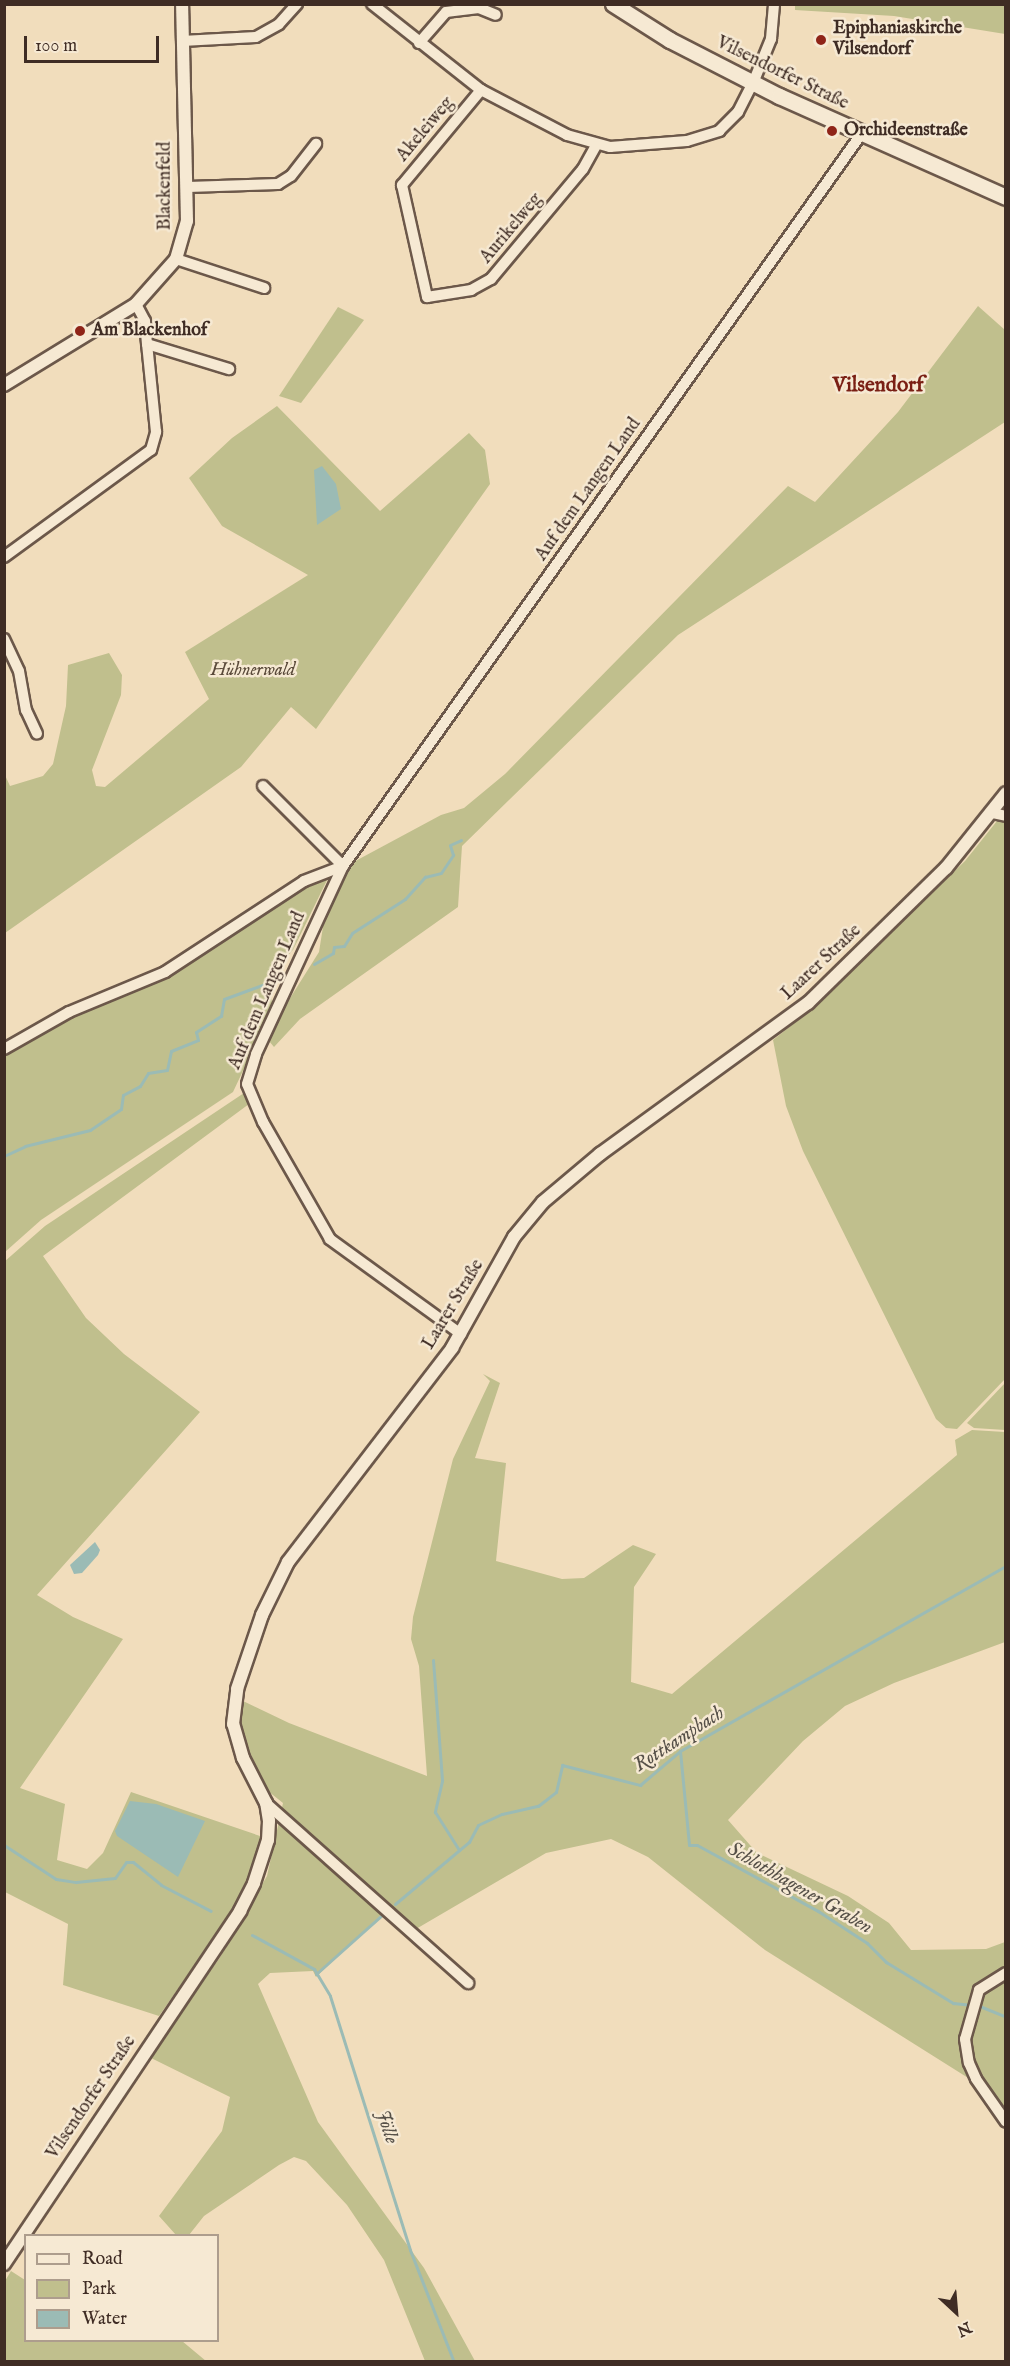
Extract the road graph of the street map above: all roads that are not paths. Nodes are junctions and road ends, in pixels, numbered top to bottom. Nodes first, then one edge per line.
1 (182, 4) edge
2 (297, 4) edge
3 (372, 4) edge
4 (614, 4) edge
5 (774, 4) edge
6 (496, 15) dead end
7 (182, 41) junction
8 (419, 43) junction
9 (753, 83) junction
10 (481, 90) junction
11 (862, 133) junction
12 (316, 144) dead end
13 (596, 146) junction
14 (188, 187) junction
15 (1005, 197) edge
16 (176, 259) junction
17 (264, 288) dead end
18 (427, 297) joint
19 (136, 304) junction
20 (147, 344) junction
21 (229, 369) dead end
22 (4, 385) edge
23 (4, 557) edge
24 (4, 639) edge
25 (37, 734) dead end
26 (262, 786) dead end
27 (1005, 794) edge
28 (992, 813) junction
29 (1005, 816) edge
30 (343, 866) junction
31 (4, 1049) edge
32 (461, 1334) junction
33 (266, 1803) junction
34 (212, 1953) joint
35 (1005, 1973) edge
36 (468, 1983) dead end
37 (1005, 2122) edge
38 (24, 2234) edge
39 (24, 2234) edge
40 (4, 2264) edge

1 - 7 street, Blackenfeld
2 - 7 street
3 - 8 street
4 - 9 main road, Vilsendorfer Straße
5 - 9 street
6 - 8 street
7 - 14 street, Blackenfeld
8 - 10 street
9 - 11 main road, Vilsendorfer Straße
9 - 13 street
10 - 13 street
10 - 18 street, Akeleiweg
11 - 15 main road, Vilsendorfer Straße
11 - 30 street, Auf dem Langen Land
12 - 14 street
13 - 18 street, Aurikelweg
14 - 16 street, Blackenfeld
16 - 17 street
16 - 19 street, Blackenfeld
19 - 20 street
19 - 22 street, Blackenfeld
20 - 21 street
20 - 23 street
24 - 25 street
26 - 30 street
27 - 28 street, Laarer Straße
28 - 29 street
28 - 32 street, Laarer Straße
30 - 31 street, Auf dem Langen Land
30 - 32 street, Auf dem Langen Land
32 - 33 street, Laarer Straße
33 - 34 street, Laarer Straße
33 - 36 street
34 - 38 street, Vilsendorfer Straße
35 - 37 street
39 - 40 street, Vilsendorfer Straße

